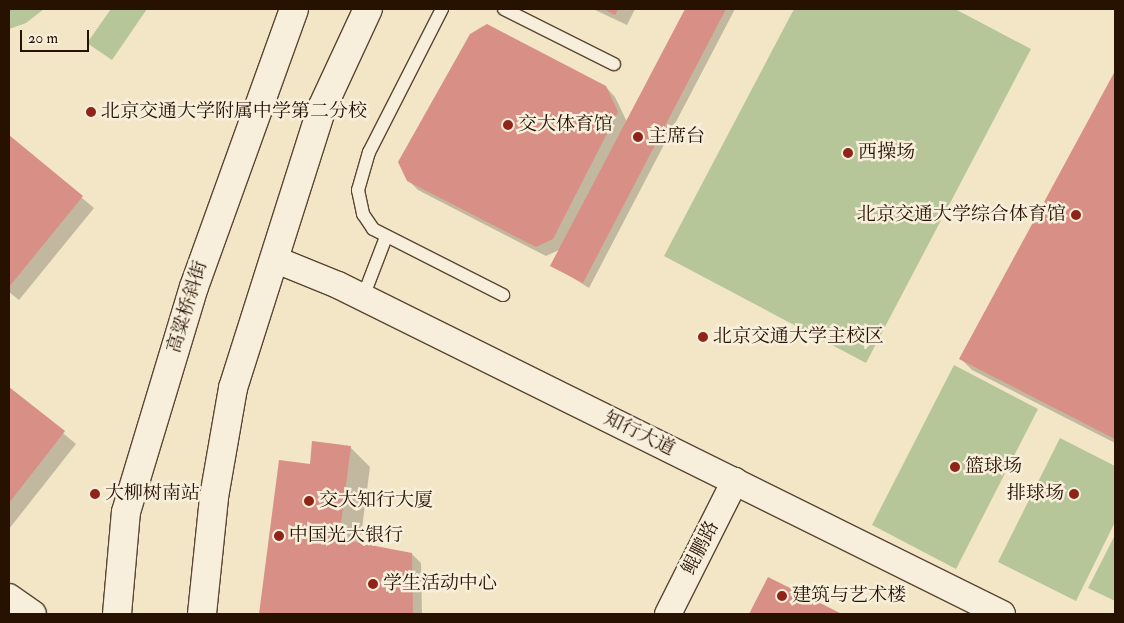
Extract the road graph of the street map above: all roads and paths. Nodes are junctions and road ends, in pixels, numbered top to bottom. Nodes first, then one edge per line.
1 (294, 9) edge
2 (368, 9) edge
3 (442, 9) edge
4 (504, 9) edge
5 (614, 64) dead end
6 (386, 236) junction
7 (274, 259) junction
8 (502, 295) dead end
9 (363, 297) junction
10 (735, 481) junction
11 (9, 597) edge
12 (33, 614) edge
13 (117, 614) edge
14 (202, 614) edge
15 (668, 614) edge
16 (1000, 614) edge

1 - 13 main road, 高粱桥斜街
2 - 7 main road
3 - 6 lane
4 - 5 lane
6 - 8 lane
6 - 9 lane
7 - 9 street, 知行大道
7 - 14 main road
9 - 10 street, 知行大道
10 - 15 street, 鲲鹏路
10 - 16 street, 知行大道
11 - 12 street

